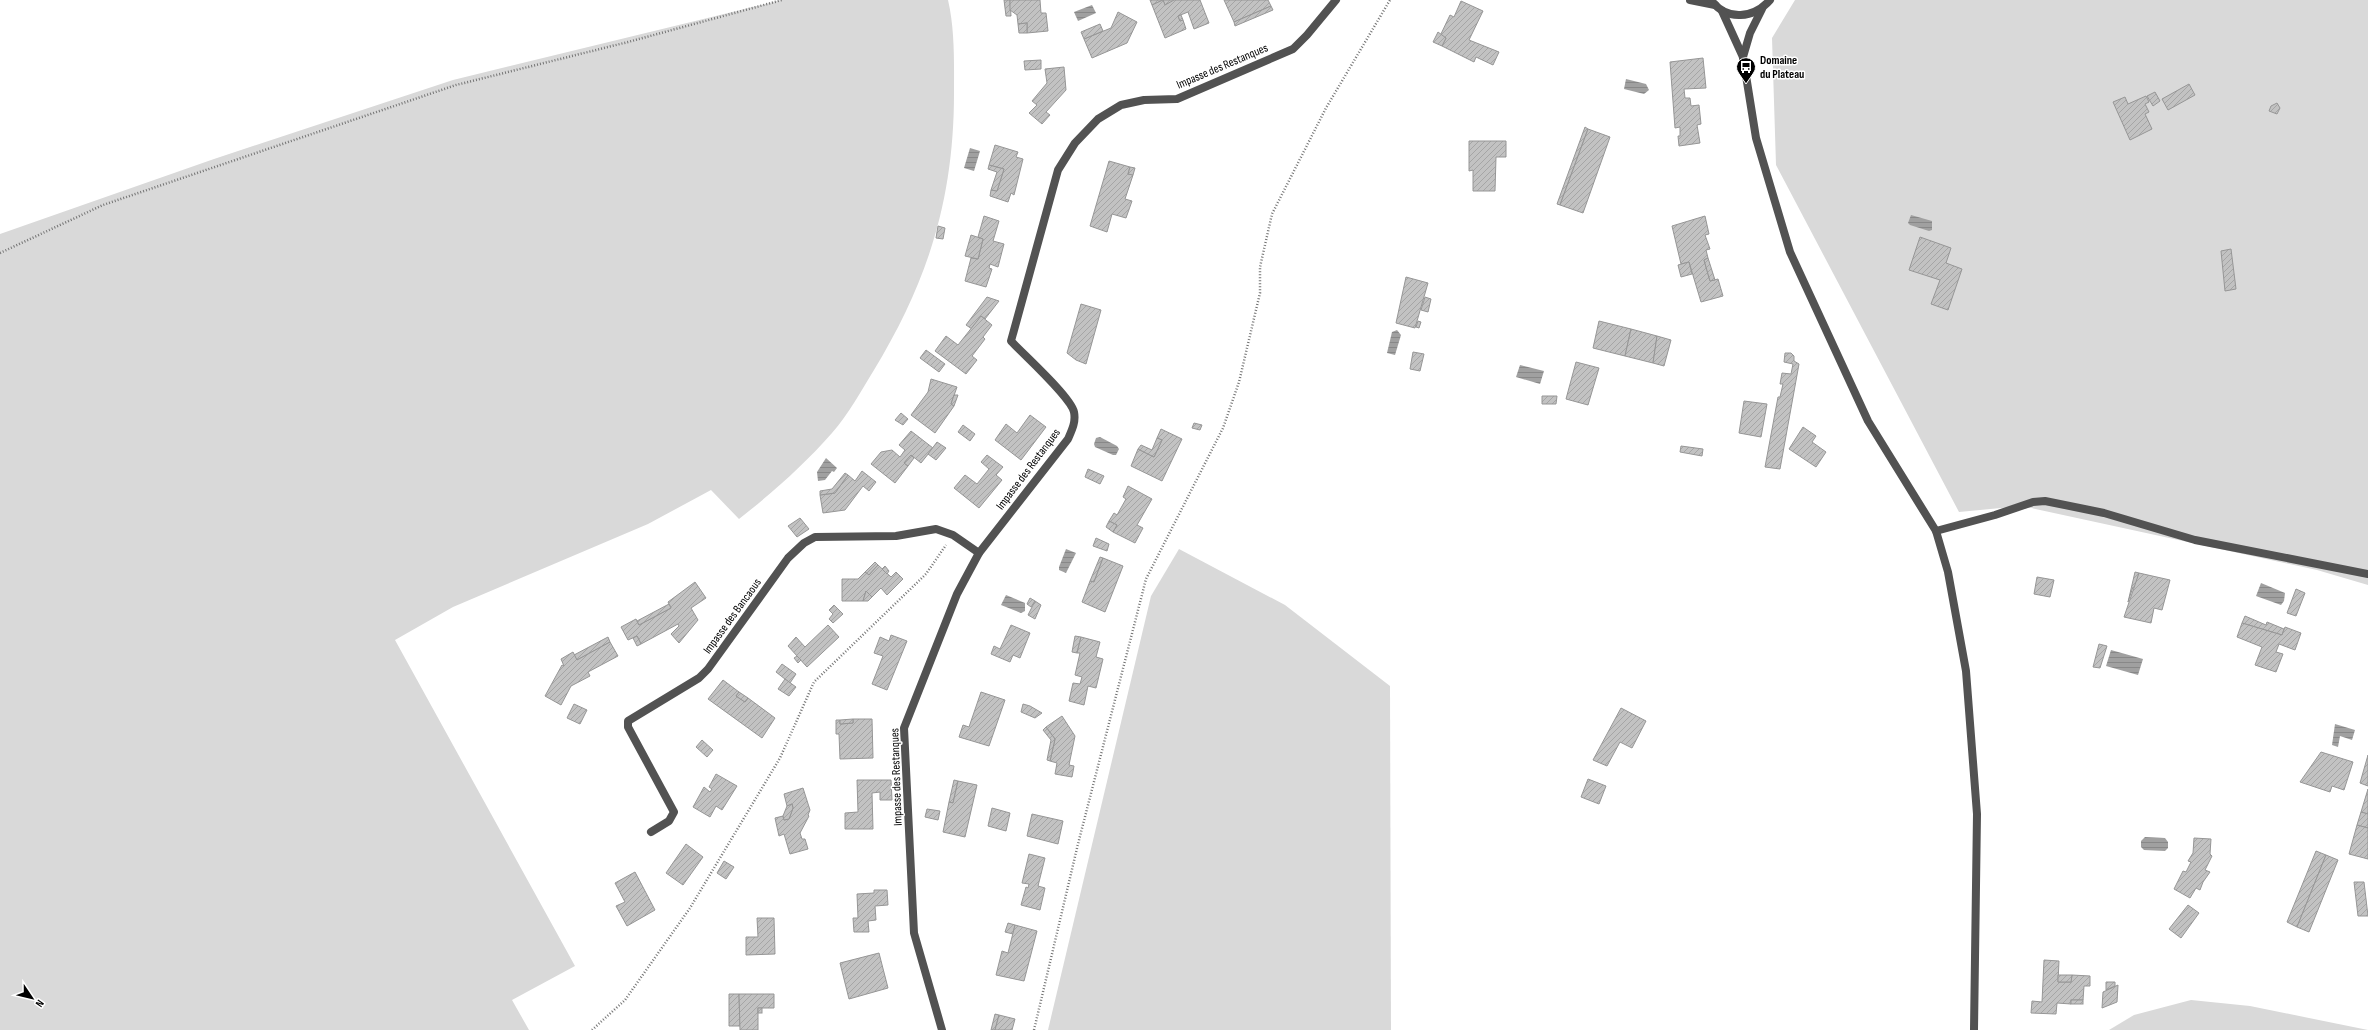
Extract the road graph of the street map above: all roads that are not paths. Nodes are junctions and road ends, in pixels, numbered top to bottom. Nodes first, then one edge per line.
1 (1336, 0) edge
2 (1690, 0) edge
3 (1770, 0) edge
4 (1713, 2) edge
5 (1762, 9) junction
6 (1722, 10) junction
7 (1743, 57) junction
8 (1936, 531) junction
9 (980, 553) junction
10 (2368, 574) edge
11 (651, 832) dead end
12 (942, 1030) edge
13 (1974, 1030) edge

1 - 9 street, Impasse des Restanques
2 - 4 street
3 - 5 street
4 - 6 street
5 - 6 street
5 - 7 street
6 - 7 street
7 - 8 street
8 - 10 street
8 - 13 street
9 - 11 street, Impasse des Bancaous
9 - 12 street, Impasse des Restanques

